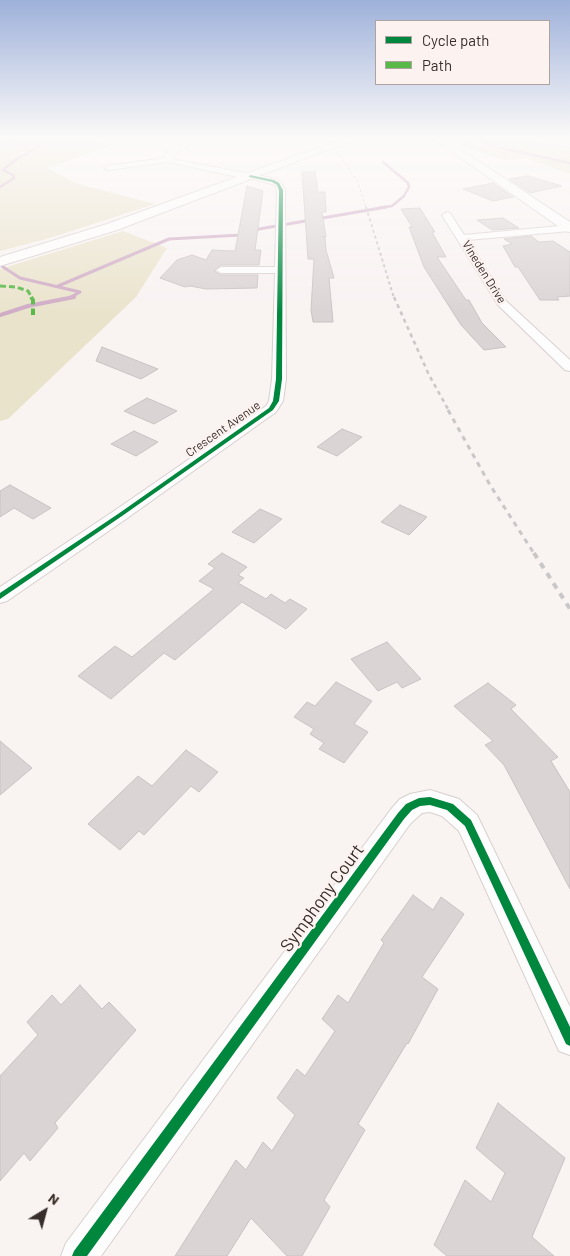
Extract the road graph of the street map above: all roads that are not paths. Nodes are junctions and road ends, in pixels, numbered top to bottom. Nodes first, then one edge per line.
1 (196, 196) edge
2 (280, 196) edge
3 (523, 196) edge
4 (448, 215) dead end
5 (570, 228) edge
6 (463, 238) junction
7 (0, 262) edge
8 (220, 270) dead end
9 (280, 270) junction
10 (570, 367) edge
11 (0, 596) edge
12 (570, 1040) edge
13 (79, 1256) edge

1 - 7 main road
2 - 9 street, Crescent Avenue
3 - 5 main road
4 - 6 street, Vineden Drive
5 - 6 street
6 - 10 street, Vineden Drive
8 - 9 street
9 - 11 street, Crescent Avenue
12 - 13 street, Symphony Court

